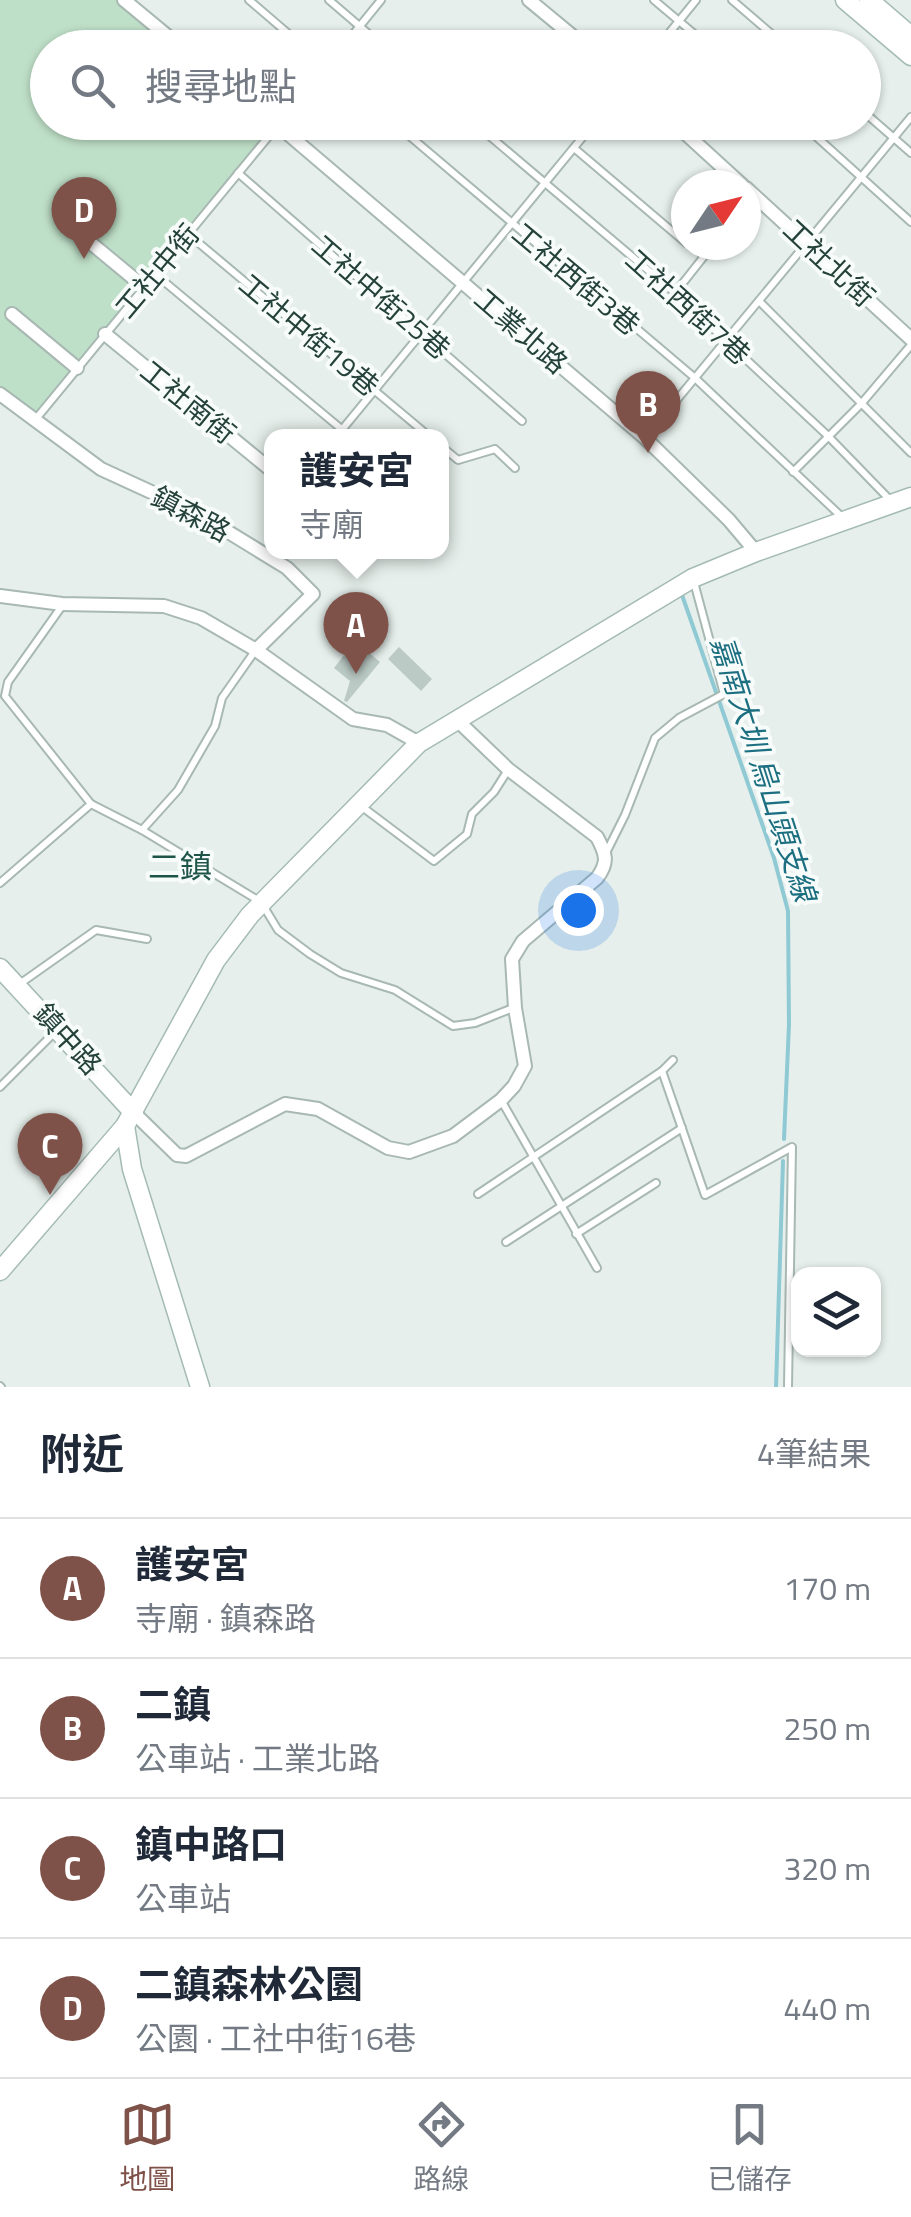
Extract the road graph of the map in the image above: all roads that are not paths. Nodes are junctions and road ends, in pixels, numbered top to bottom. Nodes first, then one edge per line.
1 (124, 0) edge
2 (248, 0) edge
3 (329, 0) edge
4 (381, 0) edge
5 (529, 0) edge
6 (654, 0) edge
7 (696, 0) edge
8 (732, 0) edge
9 (845, 0) edge
10 (869, 0) edge
11 (679, 20) junction
12 (360, 26) junction
13 (160, 30) edge
14 (284, 30) edge
15 (357, 30) edge
16 (365, 30) edge
17 (565, 30) edge
18 (671, 30) edge
19 (690, 30) edge
20 (767, 30) edge
21 (880, 30) edge
22 (881, 31) edge
23 (911, 36) edge
24 (911, 56) edge
25 (911, 117) edge
26 (881, 127) edge
27 (894, 138) junction
28 (264, 140) edge
29 (296, 140) edge
30 (413, 140) edge
31 (493, 140) edge
32 (580, 140) edge
33 (691, 140) edge
34 (821, 140) edge
35 (574, 148) junction
36 (911, 154) edge
37 (722, 170) edge
38 (238, 173) junction
39 (862, 176) junction
40 (544, 184) junction
41 (761, 205) edge
42 (911, 222) edge
43 (510, 225) junction
44 (671, 230) edge
45 (80, 234) dead end
46 (188, 234) junction
47 (807, 242) junction
48 (701, 260) edge
49 (155, 274) junction
50 (464, 282) junction
51 (144, 287) junction
52 (676, 293) junction
53 (758, 301) junction
54 (12, 314) dead end
55 (422, 332) junction
56 (105, 334) junction
57 (726, 340) junction
58 (911, 342) edge
59 (77, 368) junction
60 (695, 378) junction
61 (375, 389) junction
62 (0, 394) edge
63 (860, 404) junction
64 (34, 420) junction
65 (522, 421) dead end
66 (342, 429) joint
67 (422, 429) edge
68 (827, 436) junction
69 (645, 438) junction
70 (449, 453) edge
71 (911, 453) edge
72 (264, 464) edge
73 (514, 468) dead end
74 (793, 472) junction
75 (902, 500) edge
76 (845, 520) junction
77 (756, 552) junction
78 (264, 554) edge
79 (272, 559) edge
80 (692, 578) junction
81 (0, 596) edge
82 (62, 604) junction
83 (256, 650) junction
84 (458, 720) junction
85 (419, 743) junction
86 (508, 768) junction
87 (91, 804) junction
88 (360, 805) junction
89 (142, 830) junction
90 (606, 854) junction
91 (0, 883) edge
92 (260, 902) junction
93 (146, 939) dead end
94 (0, 968) edge
95 (18, 985) junction
96 (514, 1008) junction
97 (58, 1028) junction
98 (672, 1060) dead end
99 (662, 1071) junction
100 (0, 1087) edge
101 (500, 1100) junction
102 (130, 1119) junction
103 (682, 1128) junction
104 (532, 1157) junction
105 (656, 1183) dead end
106 (478, 1194) dead end
107 (560, 1204) junction
108 (576, 1234) junction
109 (506, 1242) dead end
110 (597, 1268) dead end
111 (0, 1271) edge
112 (200, 1387) edge
113 (788, 1387) edge

1 - 13 street
2 - 14 lane
3 - 12 lane
4 - 12 lane
5 - 17 street
6 - 11 lane
7 - 11 lane
8 - 20 lane
9 - 21 street
10 - 23 street
11 - 18 lane
11 - 19 lane
12 - 15 lane
12 - 16 lane
22 - 24 street
25 - 27 lane
26 - 27 lane
27 - 36 lane
27 - 39 lane
28 - 38 lane, 工社中街
29 - 50 street, 工業北路
30 - 43 lane, 工社西街3巷
31 - 40 lane, 工社西街7巷
32 - 35 lane
33 - 37 street, 工社北街
34 - 39 lane
35 - 40 lane
35 - 44 lane
38 - 46 lane, 工社中街
38 - 55 lane, 工社中街25巷
39 - 42 lane
39 - 47 lane
40 - 43 lane
40 - 52 lane, 工社西街7巷
41 - 47 street, 工社北街
43 - 50 lane
43 - 60 lane, 工社西街3巷
45 - 51 street
46 - 49 lane, 工社中街
46 - 61 lane, 工社中街19巷
47 - 53 lane
47 - 58 street, 工社北街
48 - 52 lane
49 - 51 lane, 工社中街
49 - 66 lane
50 - 55 lane
50 - 69 street, 工業北路
51 - 56 lane, 工社中街
52 - 57 lane, 工社西街7巷
53 - 57 lane
53 - 63 lane
54 - 59 street
55 - 61 lane
55 - 65 lane, 工社中街25巷
56 - 59 lane, 工社中街
56 - 72 street, 工社南街
57 - 60 lane
57 - 68 lane, 工社西街7巷
58 - 63 lane
59 - 64 lane, 工社中街
60 - 69 lane
60 - 74 lane, 工社西街3巷
61 - 66 lane
61 - 67 lane, 工社中街19巷
62 - 64 street, 鎮森路
63 - 68 lane
63 - 71 lane
64 - 78 street, 鎮森路
68 - 74 lane
68 - 75 lane, 工社西街7巷
69 - 77 street, 工業北路
70 - 73 lane
74 - 76 lane, 工社西街3巷
75 - 76 street
76 - 77 street
77 - 80 street
79 - 83 street, 鎮森路
80 - 84 street
80 - 90 lane
81 - 82 street
82 - 83 street
82 - 87 lane
83 - 85 street
83 - 89 lane
84 - 85 street
84 - 86 street
85 - 88 street
86 - 88 lane
86 - 90 street
87 - 89 lane
87 - 91 lane
88 - 92 street
89 - 92 lane
90 - 96 street
92 - 96 lane
92 - 102 street
93 - 95 lane
94 - 95 street, 鎮中路
95 - 97 street, 鎮中路
96 - 101 street
97 - 100 lane
97 - 102 street, 鎮中路
98 - 99 lane
99 - 103 lane
99 - 104 lane
101 - 102 street
101 - 104 lane
102 - 111 street
102 - 112 street
103 - 107 lane
103 - 113 lane
104 - 106 lane
104 - 107 lane
105 - 108 lane
107 - 108 lane
107 - 109 lane
108 - 110 lane

